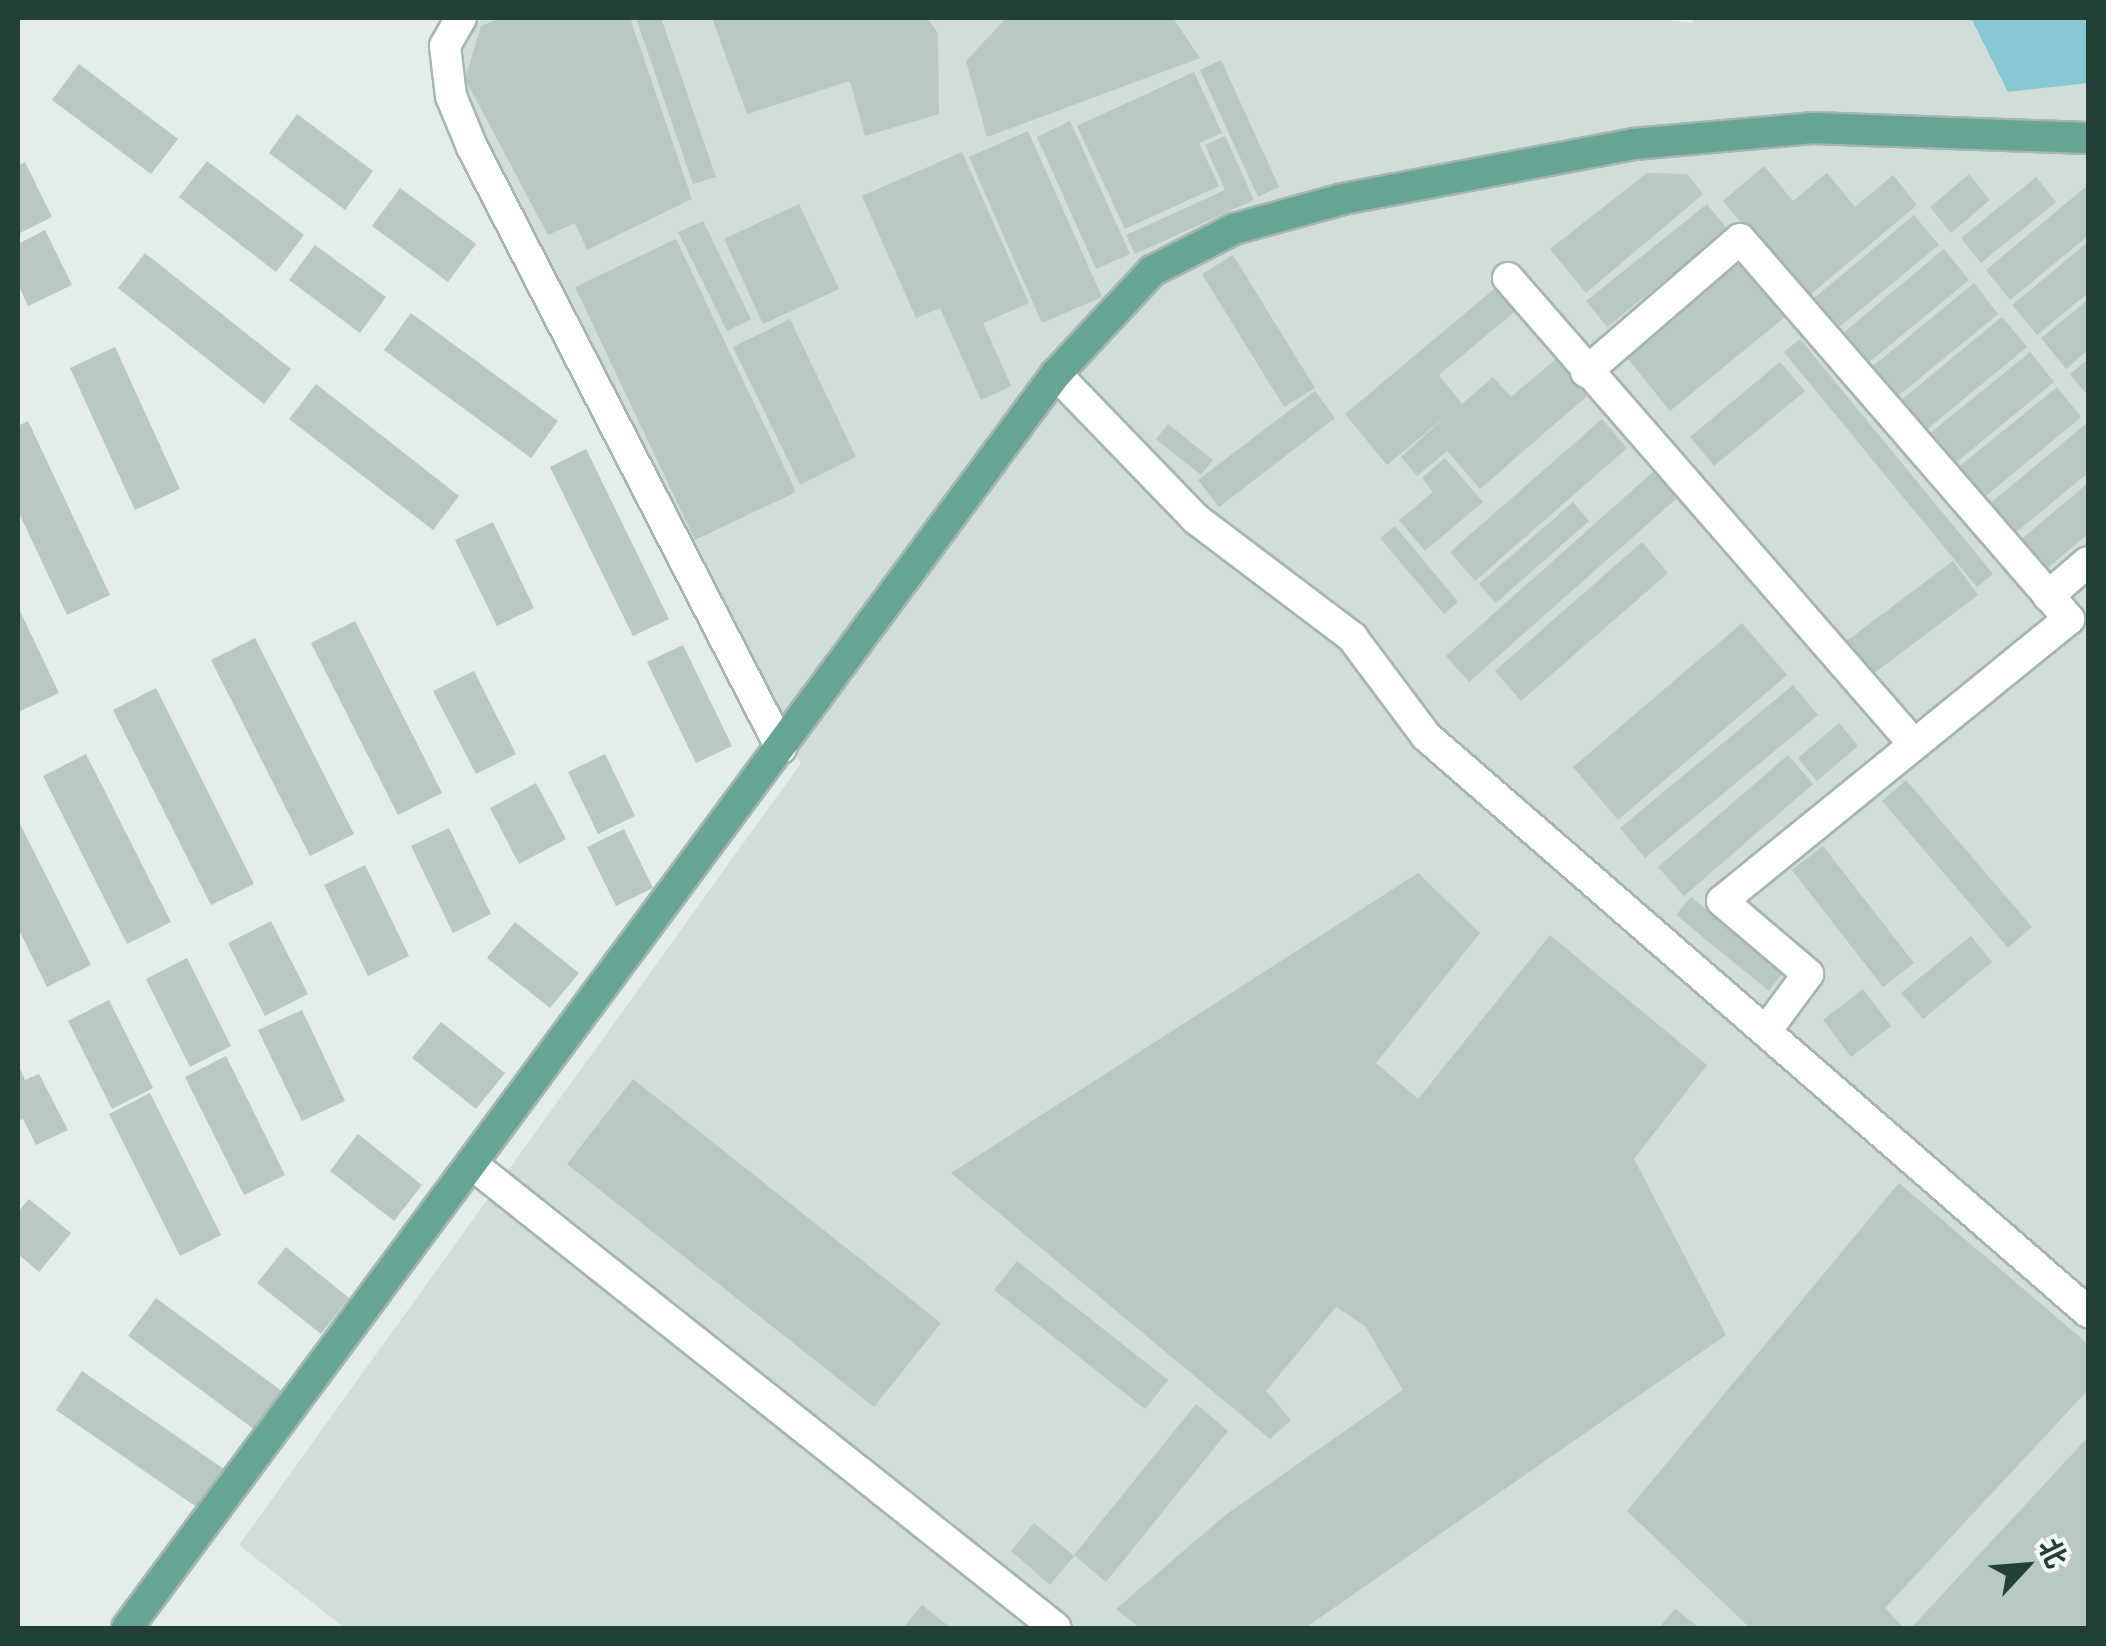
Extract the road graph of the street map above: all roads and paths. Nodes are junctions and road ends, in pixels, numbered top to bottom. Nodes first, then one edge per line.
1 (461, 18) edge
2 (2088, 138) edge
3 (1508, 278) dead end
4 (1586, 372) junction
5 (1056, 374) junction
6 (2088, 562) edge
7 (2048, 596) junction
8 (1913, 743) junction
9 (781, 748) junction
10 (1766, 1031) junction
11 (473, 1165) junction
12 (2088, 1312) edge
13 (127, 1628) edge
14 (1056, 1628) edge

1 - 9 street
2 - 5 main road
3 - 4 street
4 - 7 street
4 - 8 street
5 - 9 main road
5 - 10 street
6 - 7 street
7 - 8 street
8 - 10 street
9 - 11 main road
10 - 12 street
11 - 13 main road
11 - 14 street

